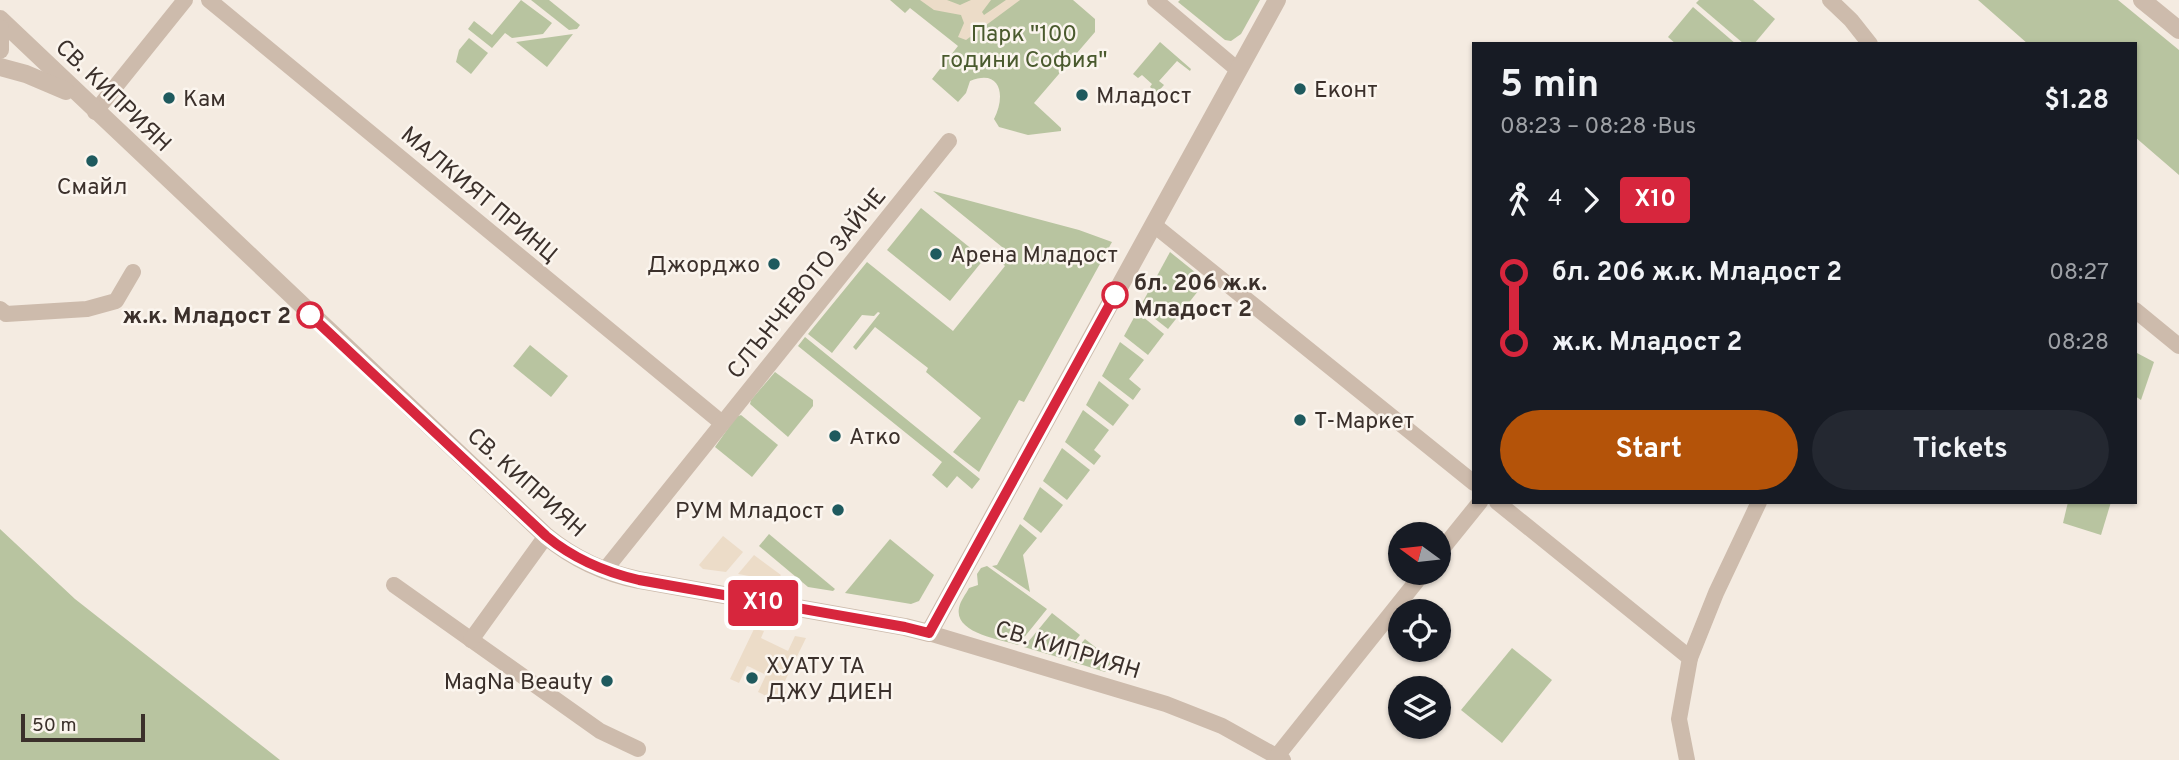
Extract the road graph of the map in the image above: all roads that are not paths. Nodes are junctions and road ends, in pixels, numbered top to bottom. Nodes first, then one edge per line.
1 (185, 0) edge
2 (209, 0) edge
3 (1155, 0) edge
4 (1277, 0) edge
5 (1830, 0) edge
6 (2142, 0) edge
7 (0, 19) edge
8 (0, 28) edge
9 (2179, 30) edge
10 (1868, 42) edge
11 (0, 50) edge
12 (0, 67) edge
13 (1238, 70) junction
14 (82, 99) junction
15 (95, 112) junction
16 (949, 141) dead end
17 (1154, 225) junction
18 (133, 272) dead end
19 (0, 309) edge
20 (2137, 312) edge
21 (2179, 346) edge
22 (722, 423) junction
23 (1472, 481) edge
24 (1478, 504) edge
25 (1499, 504) edge
26 (1758, 504) edge
27 (546, 536) junction
28 (1451, 538) edge
29 (604, 570) junction
30 (394, 584) dead end
31 (1414, 585) edge
32 (929, 633) junction
33 (471, 640) junction
34 (1690, 658) junction
35 (638, 749) dead end
36 (1280, 758) edge
37 (1688, 760) edge

1 - 15 street
2 - 22 street, МАЛКИЯТ ПРИНЦ
3 - 13 street
4 - 13 street
5 - 10 street
6 - 9 street
7 - 14 street, СВ. КИПРИЯН
8 - 11 street
12 - 14 street
13 - 17 street
14 - 15 street, СВ. КИПРИЯН
15 - 27 street, СВ. КИПРИЯН
16 - 22 street, СЛЪНЧЕВОТО ЗАЙЧЕ
17 - 23 street
17 - 32 street
18 - 19 street
20 - 21 street
22 - 29 street, СЛЪНЧЕВОТО ЗАЙЧЕ
24 - 28 street
25 - 34 street
26 - 34 street
27 - 29 street, СВ. КИПРИЯН
27 - 33 street
29 - 32 street, СВ. КИПРИЯН
30 - 33 street
31 - 36 street
32 - 36 street, СВ. КИПРИЯН
33 - 35 street
34 - 37 street

